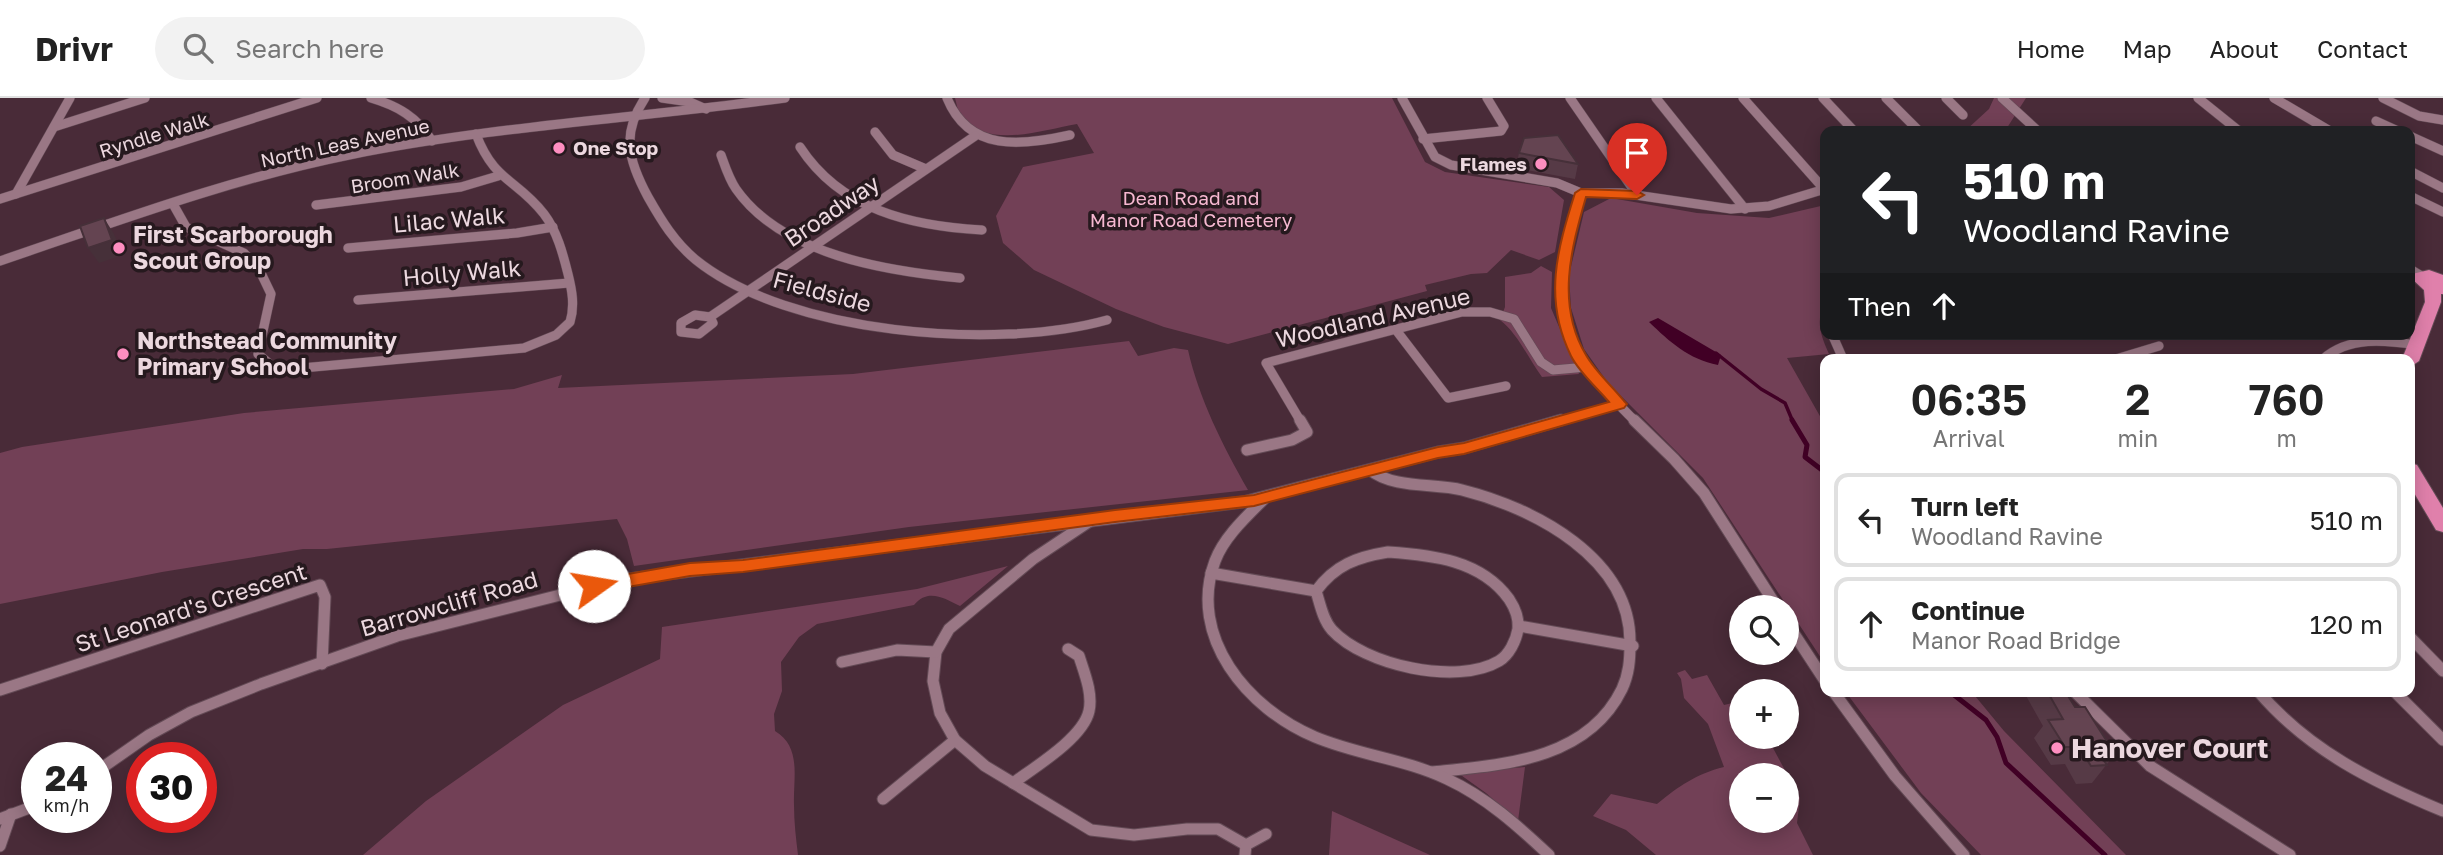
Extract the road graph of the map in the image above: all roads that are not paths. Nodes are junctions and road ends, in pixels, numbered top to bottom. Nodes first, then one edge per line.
1 (70, 98) edge
2 (145, 98) edge
3 (317, 98) edge
4 (371, 98) edge
5 (645, 98) edge
6 (662, 98) edge
7 (785, 98) edge
8 (947, 98) edge
9 (1402, 98) edge
10 (1487, 98) edge
11 (1570, 98) edge
12 (1656, 98) edge
13 (1743, 98) edge
14 (1823, 98) edge
15 (1886, 98) edge
16 (1946, 98) edge
17 (2002, 98) edge
18 (2198, 98) edge
19 (2274, 98) edge
20 (2383, 98) edge
21 (707, 109) junction
22 (1963, 115) dead end
23 (630, 118) junction
24 (2439, 120) edge
25 (2376, 121) dead end
26 (1849, 126) edge
27 (1914, 126) edge
28 (2032, 126) edge
29 (2233, 126) edge
30 (2322, 126) edge
31 (2387, 126) edge
32 (54, 127) junction
33 (875, 132) dead end
34 (476, 134) junction
35 (1070, 135) dead end
36 (975, 136) junction
37 (2415, 138) edge
38 (1423, 139) junction
39 (432, 141) junction
40 (800, 147) dead end
41 (2443, 152) edge
42 (721, 155) dead end
43 (926, 170) junction
44 (2415, 174) edge
45 (498, 176) junction
46 (1820, 183) edge
47 (2443, 188) edge
48 (1820, 191) edge
49 (1581, 193) junction
50 (16, 194) junction
51 (1637, 195) junction
52 (2415, 198) edge
53 (0, 199) edge
54 (173, 204) junction
55 (316, 205) dead end
56 (873, 206) junction
57 (1745, 209) junction
58 (2443, 212) edge
59 (552, 227) junction
60 (982, 230) dead end
61 (816, 245) junction
62 (348, 248) dead end
63 (0, 261) edge
64 (960, 278) dead end
65 (2433, 280) edge
66 (569, 284) junction
67 (748, 291) junction
68 (358, 300) dead end
69 (710, 317) dead end
70 (1107, 320) dead end
71 (1396, 331) junction
72 (2417, 345) junction
73 (2159, 346) dead end
74 (2133, 354) edge
75 (2330, 354) edge
76 (2413, 354) edge
77 (1587, 367) junction
78 (1506, 386) dead end
79 (1619, 404) junction
80 (1247, 450) dead end
81 (1370, 470) junction
82 (2415, 476) edge
83 (1265, 498) junction
84 (2433, 498) edge
85 (1094, 519) junction
86 (2443, 525) edge
87 (1211, 573) junction
88 (1316, 591) junction
89 (1769, 595) edge
90 (1519, 626) junction
91 (1799, 641) edge
92 (2415, 643) edge
93 (1633, 646) junction
94 (1068, 649) dead end
95 (936, 652) junction
96 (842, 662) dead end
97 (322, 664) junction
98 (2443, 671) edge
99 (1820, 673) edge
100 (0, 690) edge
101 (1837, 697) edge
102 (2080, 697) edge
103 (2262, 697) edge
104 (2400, 697) edge
105 (955, 740) junction
106 (2443, 740) edge
107 (112, 761) edge
108 (1432, 772) junction
109 (1013, 783) junction
110 (883, 799) dead end
111 (2443, 811) edge
112 (5, 816) edge
113 (1266, 834) dead end
114 (0, 846) edge
115 (1246, 850) edge
116 (1549, 855) edge
117 (1964, 855) edge
118 (2290, 855) edge

1 - 32 street
2 - 32 street
3 - 50 street, Ryndle Walk
4 - 39 street
5 - 23 street
6 - 21 street
7 - 21 street, North Leas Avenue
8 - 36 street
9 - 38 street
10 - 38 street
11 - 51 street
12 - 57 street
13 - 46 street
14 - 26 street
15 - 27 street
16 - 22 street
17 - 28 street
18 - 29 street
19 - 30 street
20 - 24 street
21 - 23 street, North Leas Avenue
23 - 34 street, North Leas Avenue
23 - 67 street, Fieldside
25 - 31 street
32 - 50 street
33 - 43 street
34 - 39 street, North Leas Avenue
34 - 45 street
35 - 36 street
36 - 43 street, Broadway
37 - 41 street
38 - 49 street
39 - 54 street, North Leas Avenue
40 - 56 street
42 - 61 street
43 - 56 street, Broadway
44 - 47 street
45 - 55 street, Broom Walk
45 - 59 street
48 - 57 street
49 - 51 street
49 - 77 street
50 - 53 street, Ryndle Walk
51 - 57 street
52 - 58 street
54 - 63 street, North Leas Avenue
54 - 66 street
56 - 60 street
56 - 61 street, Broadway
59 - 62 street, Lilac Walk
59 - 66 street
61 - 64 street
61 - 67 street, Broadway
65 - 72 highway
66 - 68 street, Holly Walk
67 - 69 street, Broadway
67 - 70 street, Fieldside
71 - 77 street, Woodland Avenue
71 - 78 street
71 - 80 street, Woodland Avenue
72 - 75 street
72 - 76 highway
73 - 74 street
77 - 79 street
79 - 81 street, Barrowcliff Road
79 - 89 street
81 - 83 street, Barrowcliff Road
81 - 93 street
82 - 84 highway
83 - 85 street, Barrowcliff Road
83 - 87 street
84 - 86 highway
85 - 95 street
85 - 97 street, Barrowcliff Road
87 - 88 street
87 - 108 street
88 - 90 street
88 - 90 street
90 - 93 street
91 - 99 street
92 - 98 street
93 - 108 street
94 - 109 street
95 - 96 street
95 - 105 street
97 - 100 street, St Leonard's Crescent
97 - 107 street, Barrowcliff Road
101 - 117 street
102 - 118 street
103 - 111 street
104 - 106 street
105 - 109 street
105 - 110 street
108 - 116 street
109 - 115 street
112 - 114 street
113 - 115 street

